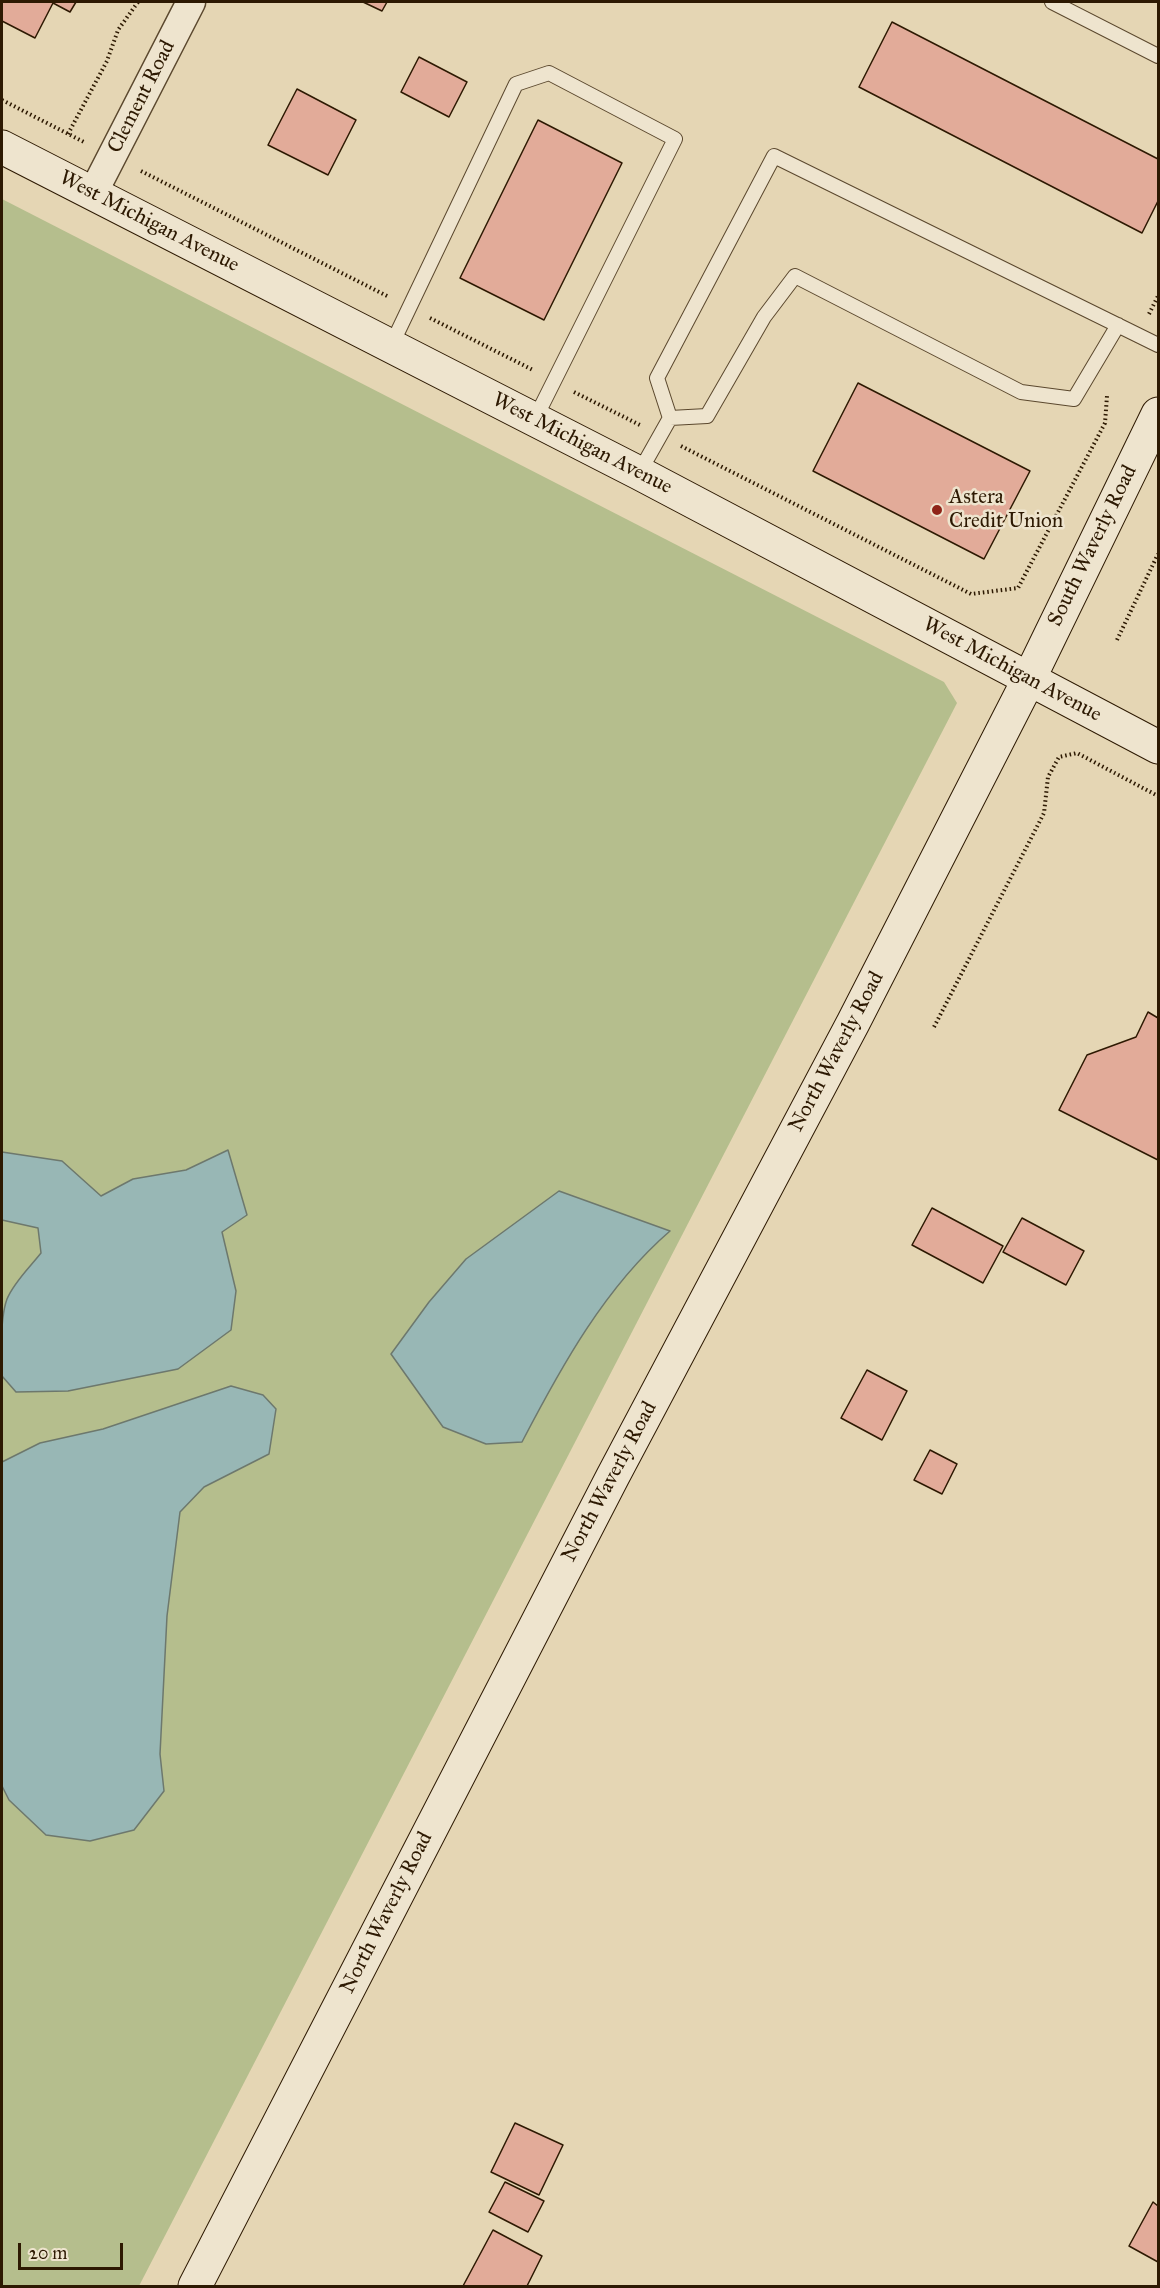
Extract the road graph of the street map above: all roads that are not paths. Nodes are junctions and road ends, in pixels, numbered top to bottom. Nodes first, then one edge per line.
1 (191, 2) edge
2 (1052, 2) edge
3 (1158, 56) edge
4 (2, 147) edge
5 (93, 193) junction
6 (1118, 325) junction
7 (1158, 345) edge
8 (392, 346) junction
9 (670, 418) junction
10 (535, 419) junction
11 (1156, 424) edge
12 (639, 473) junction
13 (1029, 679) junction
14 (1158, 747) edge
15 (195, 2286) edge

1 - 5 street, Clement Road
2 - 3 lane
4 - 5 main road, West Michigan Avenue
5 - 8 main road, West Michigan Avenue
6 - 7 lane
6 - 9 lane
6 - 9 lane
8 - 10 main road, West Michigan Avenue
8 - 10 lane
9 - 12 lane
10 - 12 main road, West Michigan Avenue
11 - 13 main road, South Waverly Road
12 - 13 main road, West Michigan Avenue
13 - 14 main road, West Michigan Avenue
13 - 15 main road, North Waverly Road

